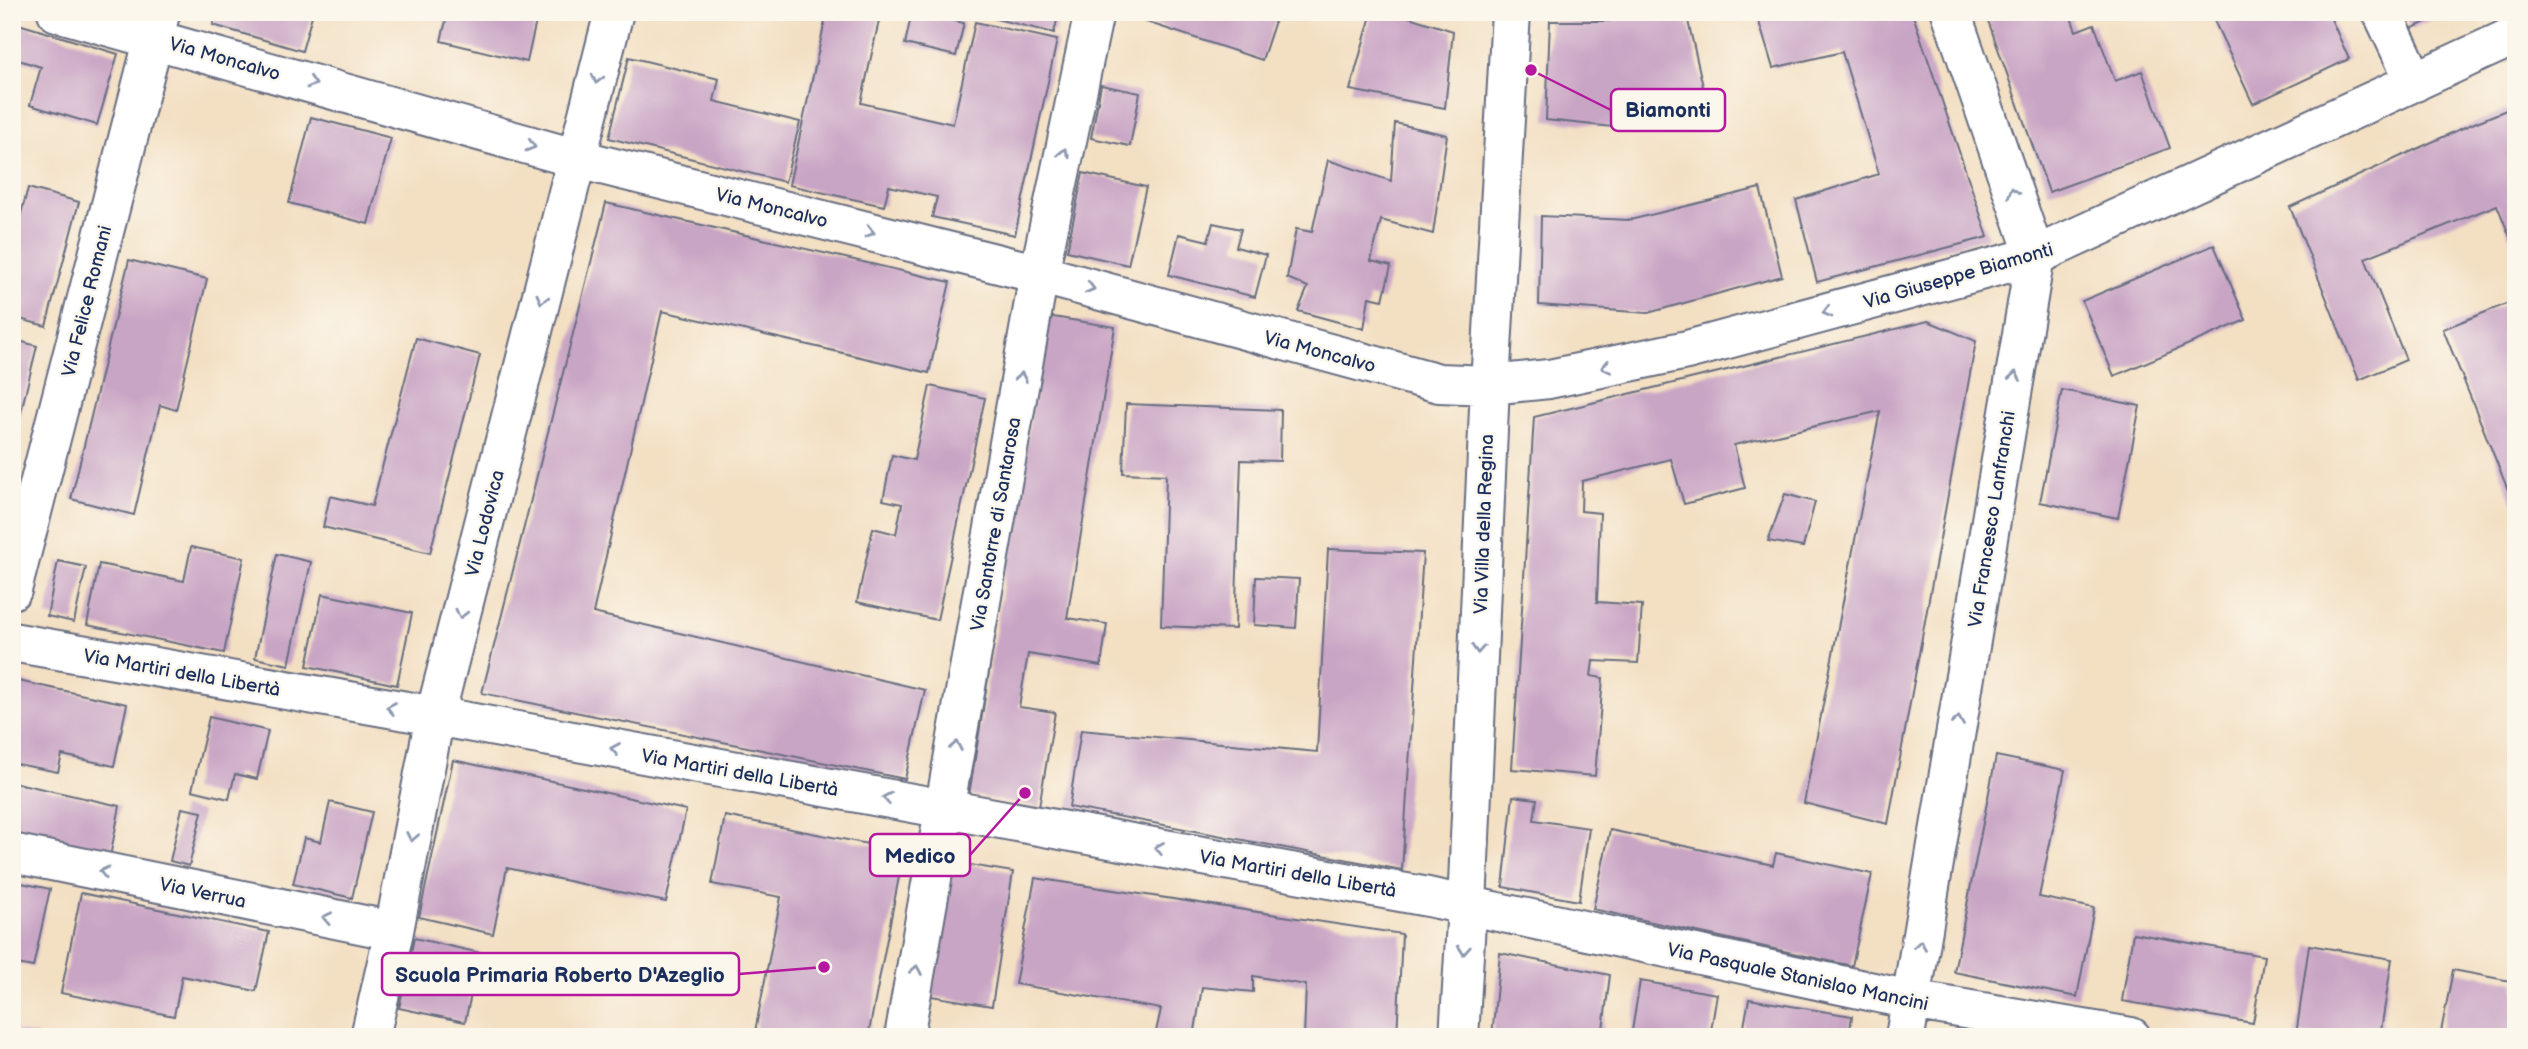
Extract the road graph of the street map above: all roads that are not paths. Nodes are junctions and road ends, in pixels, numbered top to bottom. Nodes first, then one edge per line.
1 (57, 12) edge
2 (614, 12) edge
3 (1094, 12) edge
4 (1511, 12) edge
5 (1951, 12) edge
6 (2382, 12) edge
7 (157, 25) edge
8 (2506, 29) edge
9 (2415, 82) junction
10 (578, 159) junction
11 (2035, 256) junction
12 (1039, 274) junction
13 (1490, 386) junction
14 (12, 590) edge
15 (12, 642) edge
16 (435, 716) junction
17 (945, 809) junction
18 (12, 853) edge
19 (1467, 906) junction
20 (394, 931) junction
21 (1911, 1000) junction
22 (370, 1037) edge
23 (904, 1037) edge
24 (1459, 1037) edge
25 (1905, 1037) edge
26 (2131, 1037) edge

1 - 7 street, Via Moncalvo
2 -> 10 street, Via Lodovica
12 -> 3 street, Via Santorre di Santarosa
4 - 13 street, Via Villa della Regina
11 -> 5 street, Via Francesco Lanfranchi
6 - 9 street
7 -> 10 street, Via Moncalvo
7 - 14 street, Via Felice Romani
8 - 9 street, Via Giuseppe Biamonti
9 - 11 street, Via Giuseppe Biamonti
10 -> 12 street, Via Moncalvo
10 -> 16 street, Via Lodovica
11 -> 13 street, Via Giuseppe Biamonti
21 -> 11 street, Via Francesco Lanfranchi
12 -> 13 street, Via Moncalvo
17 -> 12 street, Via Santorre di Santarosa
13 -> 19 street, Via Villa della Regina
16 -> 15 street, Via Martiri della Libertà
17 -> 16 street, Via Martiri della Libertà
16 -> 20 street, Via Lodovica
19 -> 17 street, Via Martiri della Libertà
23 -> 17 street, Via Santorre di Santarosa
20 -> 18 street, Via Verrua
19 - 21 street, Via Pasquale Stanislao Mancini
19 -> 24 street, Via Villa della Regina
20 - 22 street, Via Lodovica
21 - 25 street, Via Francesco Lanfranchi
21 - 26 street, Via Pasquale Stanislao Mancini

